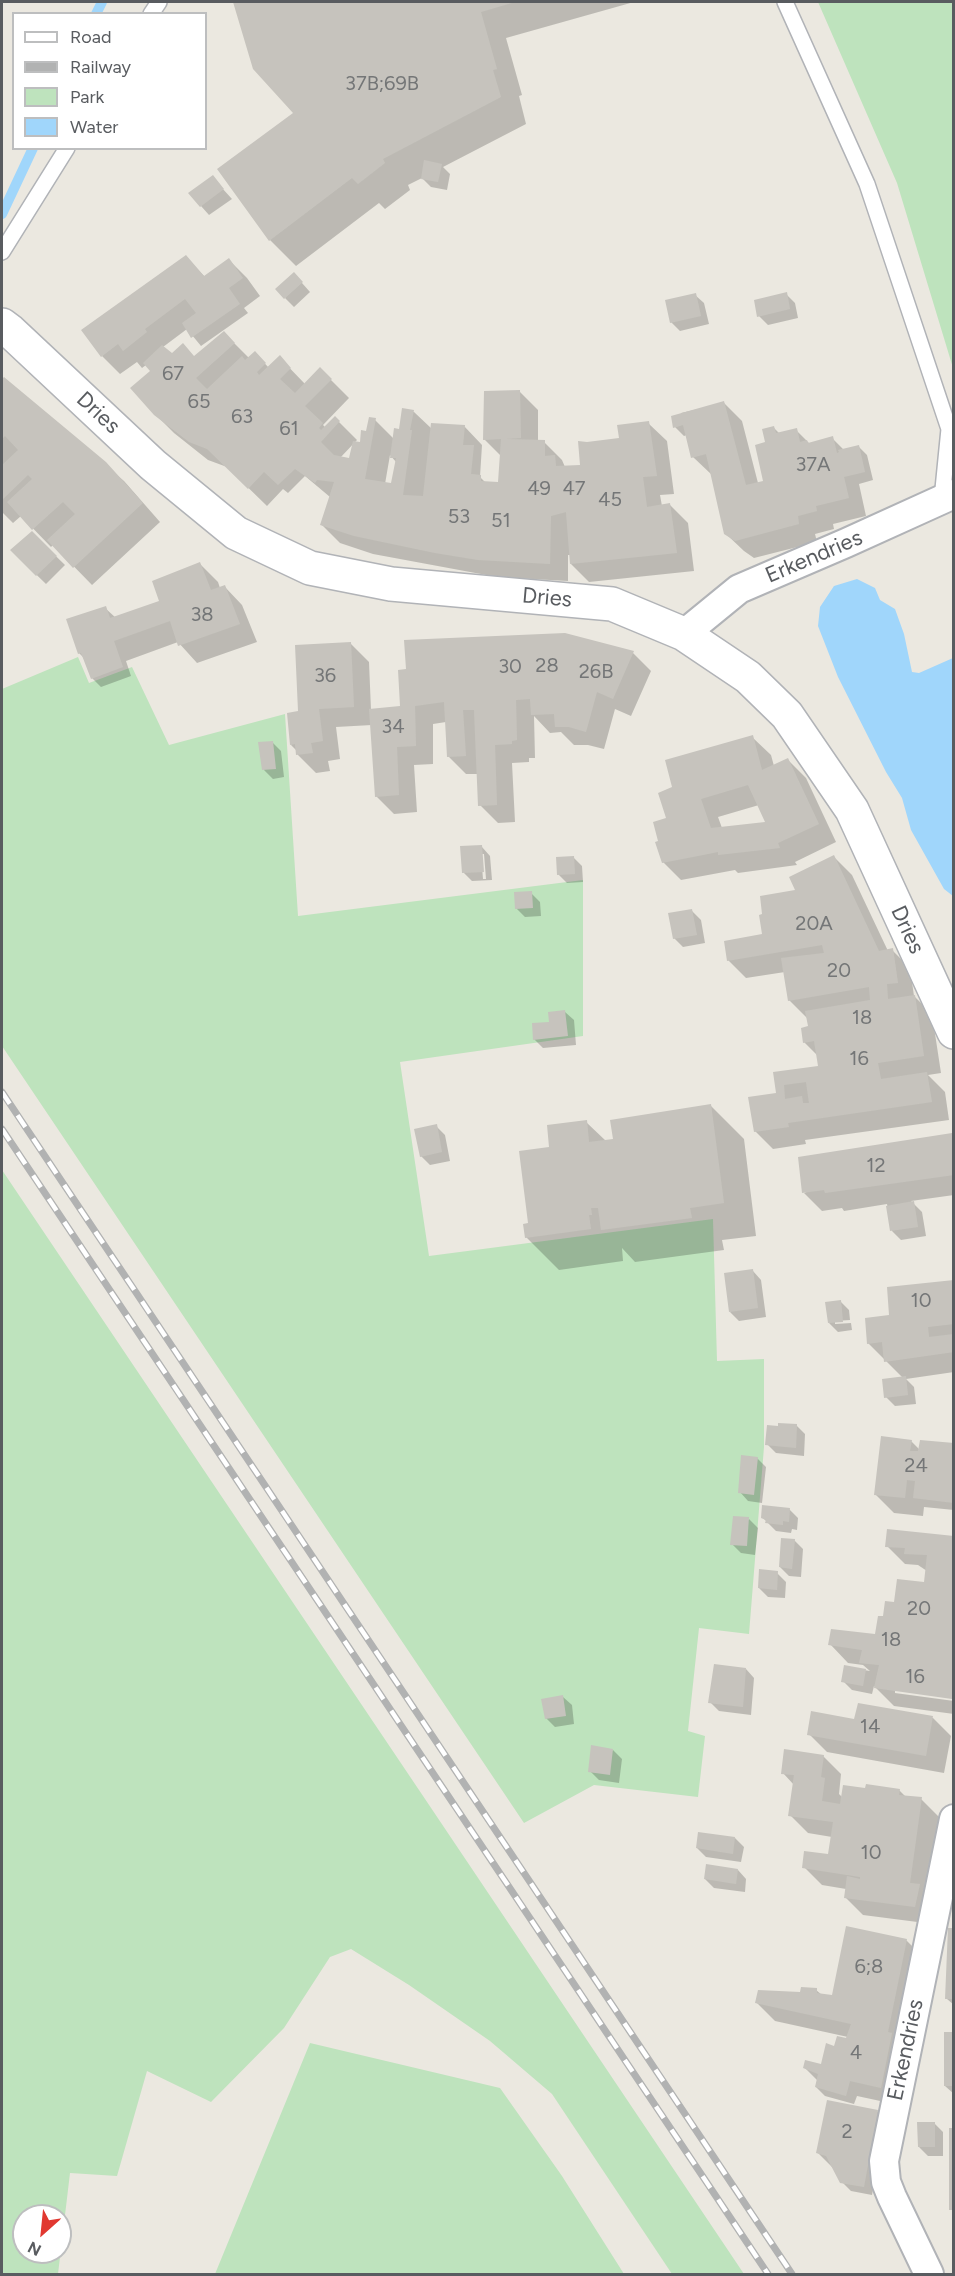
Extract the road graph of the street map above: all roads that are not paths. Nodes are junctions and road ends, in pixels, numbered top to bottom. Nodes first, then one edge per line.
1 (785, 2) edge
2 (66, 150) edge
3 (2, 252) edge
4 (2, 326) edge
5 (948, 497) edge
6 (684, 634) junction
7 (954, 1032) edge
8 (954, 1819) edge
9 (929, 2274) edge

1 - 5 lane
2 - 3 lane
4 - 6 street, Dries
5 - 6 street, Erkendries
6 - 7 street, Dries
8 - 9 street, Erkendries

